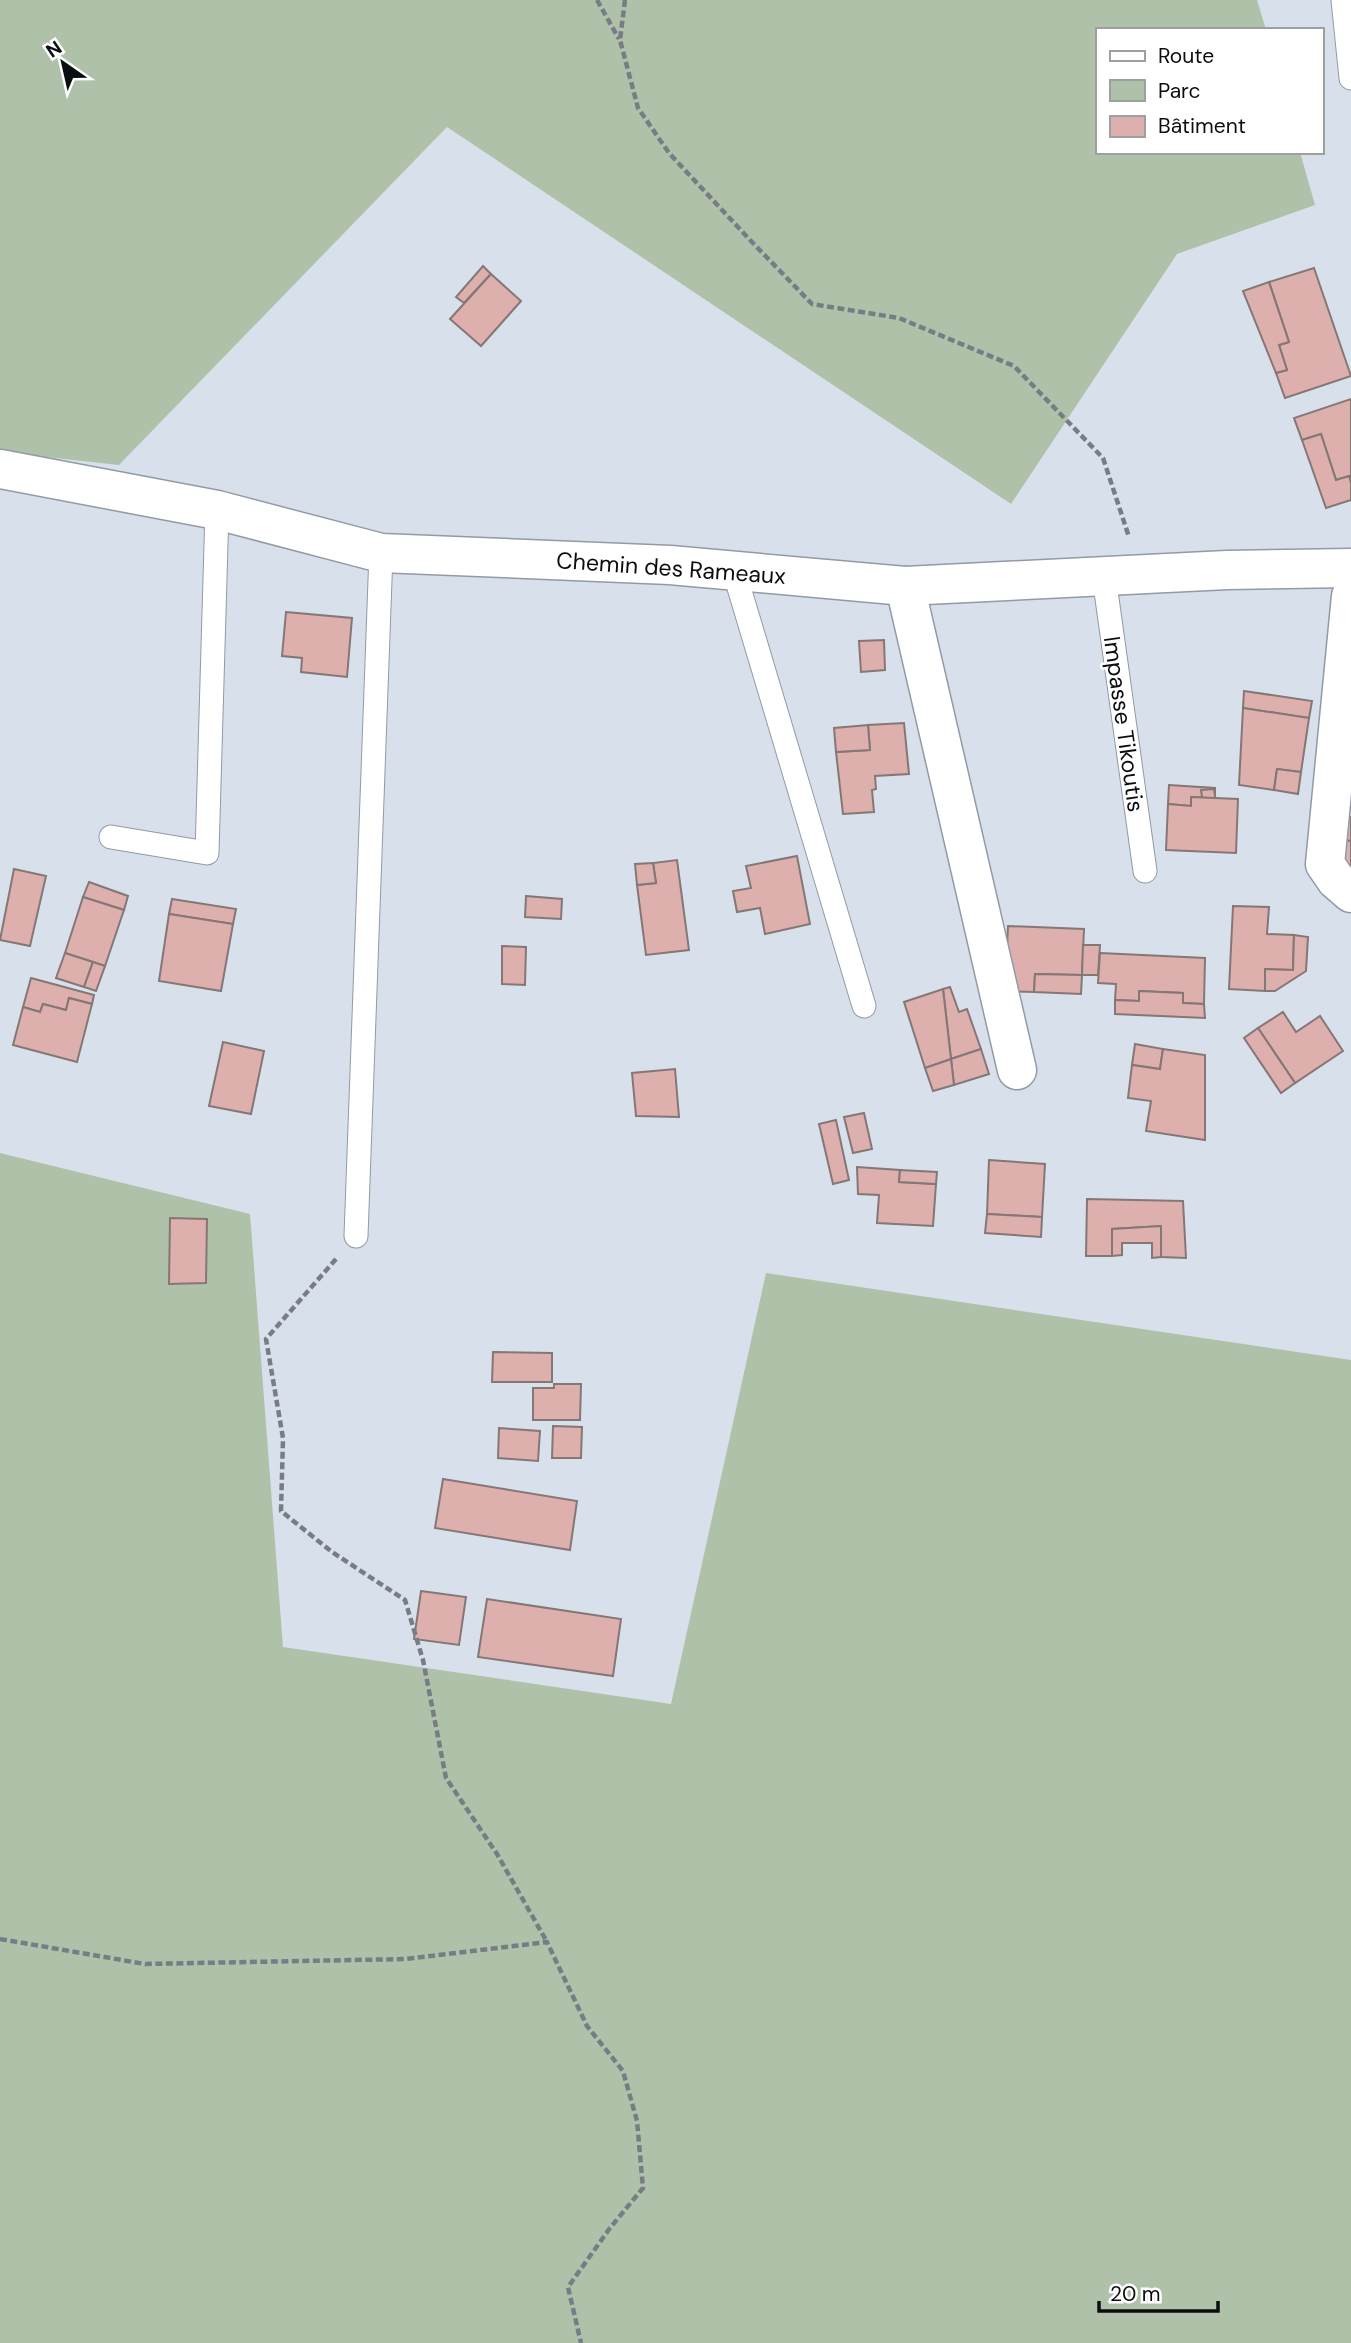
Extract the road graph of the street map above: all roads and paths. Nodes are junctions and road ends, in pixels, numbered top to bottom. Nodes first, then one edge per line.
1 (597, 0) edge
2 (625, 0) edge
3 (1343, 0) edge
4 (620, 40) junction
5 (1351, 78) edge
6 (0, 470) edge
7 (217, 510) junction
8 (381, 553) junction
9 (1351, 568) edge
10 (734, 571) junction
11 (1145, 574) junction
12 (1104, 577) junction
13 (905, 586) junction
14 (1351, 596) edge
15 (111, 837) dead end
16 (1145, 871) dead end
17 (1351, 894) edge
18 (864, 1006) dead end
19 (1017, 1070) dead end
20 (356, 1236) joint
21 (0, 1939) edge
22 (547, 1942) junction
23 (581, 2343) edge

1 - 4 path
2 - 4 path
3 - 5 lane
4 - 11 path
6 - 7 street, Chemin des Rameaux
7 - 8 street, Chemin des Rameaux
7 - 15 lane
8 - 10 street, Chemin des Rameaux
8 - 20 lane
9 - 11 street, Chemin des Rameaux
10 - 13 street, Chemin des Rameaux
10 - 18 lane
11 - 12 street, Chemin des Rameaux
12 - 13 street, Chemin des Rameaux
12 - 16 lane, Impasse Tikoutis
13 - 19 street
14 - 17 street
20 - 22 path
21 - 22 path
22 - 23 path

